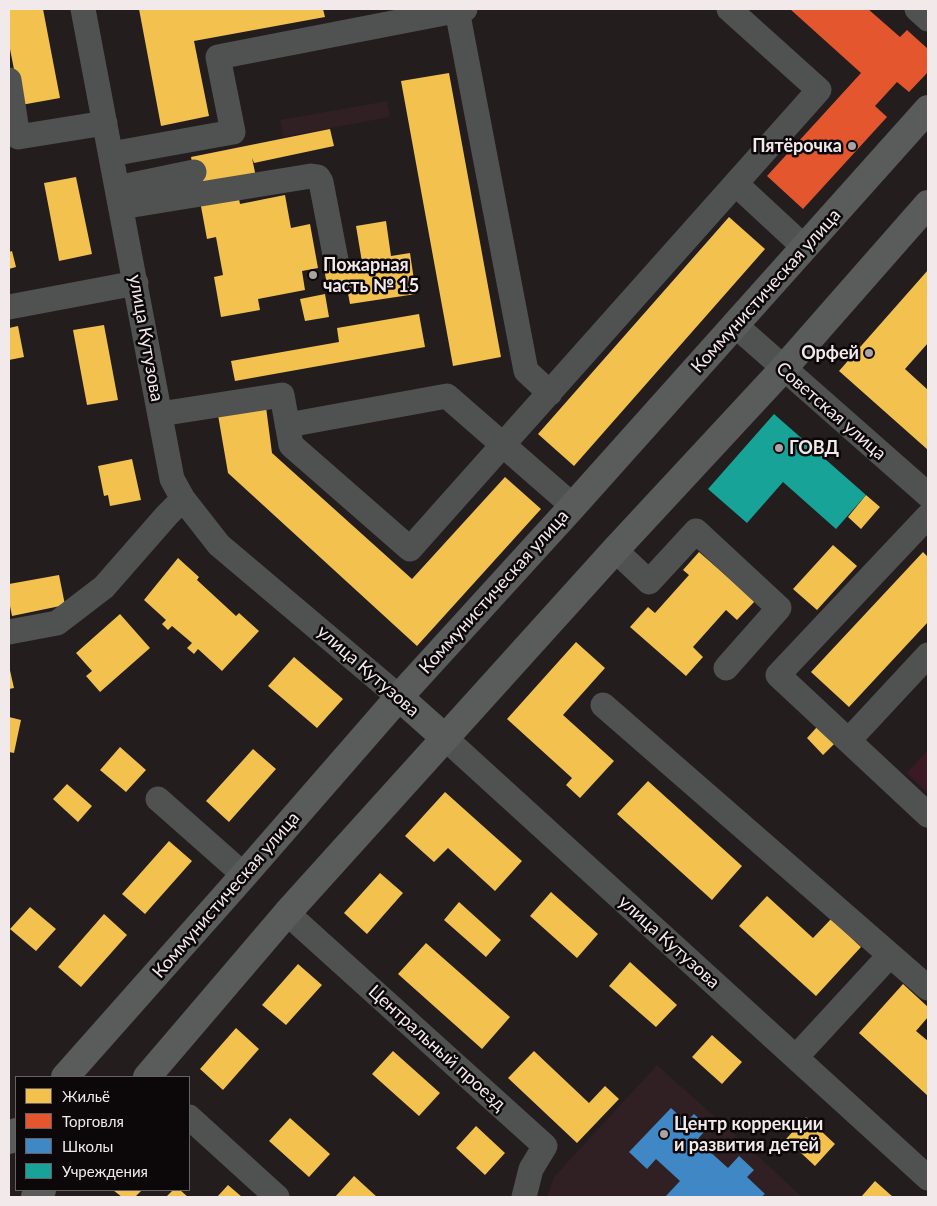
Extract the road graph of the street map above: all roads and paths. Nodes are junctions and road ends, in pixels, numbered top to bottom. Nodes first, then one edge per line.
1 (83, 9) edge
2 (729, 9) edge
3 (917, 9) edge
4 (461, 10) edge
5 (357, 19) edge
6 (928, 19) edge
7 (9, 80) edge
8 (928, 110) edge
9 (104, 123) junction
10 (110, 154) junction
11 (194, 172) dead end
12 (736, 184) junction
13 (119, 197) junction
14 (928, 204) edge
15 (804, 247) junction
16 (336, 260) dead end
17 (136, 282) junction
18 (9, 307) edge
19 (735, 325) junction
20 (783, 369) junction
21 (550, 394) junction
22 (160, 414) junction
23 (288, 425) junction
24 (504, 446) junction
25 (928, 495) edge
26 (183, 499) junction
27 (573, 506) junction
28 (928, 516) edge
29 (614, 550) junction
30 (9, 632) edge
31 (928, 655) edge
32 (726, 668) dead end
33 (399, 697) junction
34 (603, 705) dead end
35 (445, 738) junction
36 (848, 740) junction
37 (158, 799) dead end
38 (928, 815) edge
39 (244, 875) junction
40 (287, 913) junction
41 (890, 955) junction
42 (928, 988) edge
43 (796, 1057) junction
44 (66, 1076) edge
45 (148, 1076) edge
46 (190, 1119) edge
47 (928, 1178) edge
48 (277, 1197) edge
49 (524, 1197) edge

1 - 9 street, улица Кутузова
2 - 12 street
3 - 6 street
4 - 5 street
4 - 21 street
5 - 10 street
7 - 9 street
8 - 15 main road, Коммунистическая улица
9 - 10 street, улица Кутузова
10 - 13 street, улица Кутузова
11 - 13 street
12 - 15 street
12 - 21 street
13 - 16 street
13 - 17 street, улица Кутузова
14 - 20 main road
15 - 19 main road, Коммунистическая улица
17 - 18 street
17 - 22 street, улица Кутузова
19 - 20 street, Советская улица
19 - 27 main road, Коммунистическая улица
20 - 25 street, Советская улица
20 - 29 main road
21 - 24 street
22 - 23 street
22 - 26 street, улица Кутузова
23 - 24 street
23 - 24 street
24 - 27 street
26 - 30 street
26 - 33 street, улица Кутузова
27 - 33 main road, Коммунистическая улица
28 - 36 street
29 - 32 street
29 - 35 main road
31 - 36 street
33 - 35 main road, улица Кутузова
33 - 39 main road, Коммунистическая улица
34 - 41 street
35 - 40 main road
35 - 43 street, улица Кутузова
36 - 38 street
37 - 39 street
39 - 44 main road, Коммунистическая улица
40 - 45 main road
40 - 49 street, Центральный проезд
41 - 42 street
41 - 43 street
43 - 47 street, улица Кутузова
46 - 48 street

